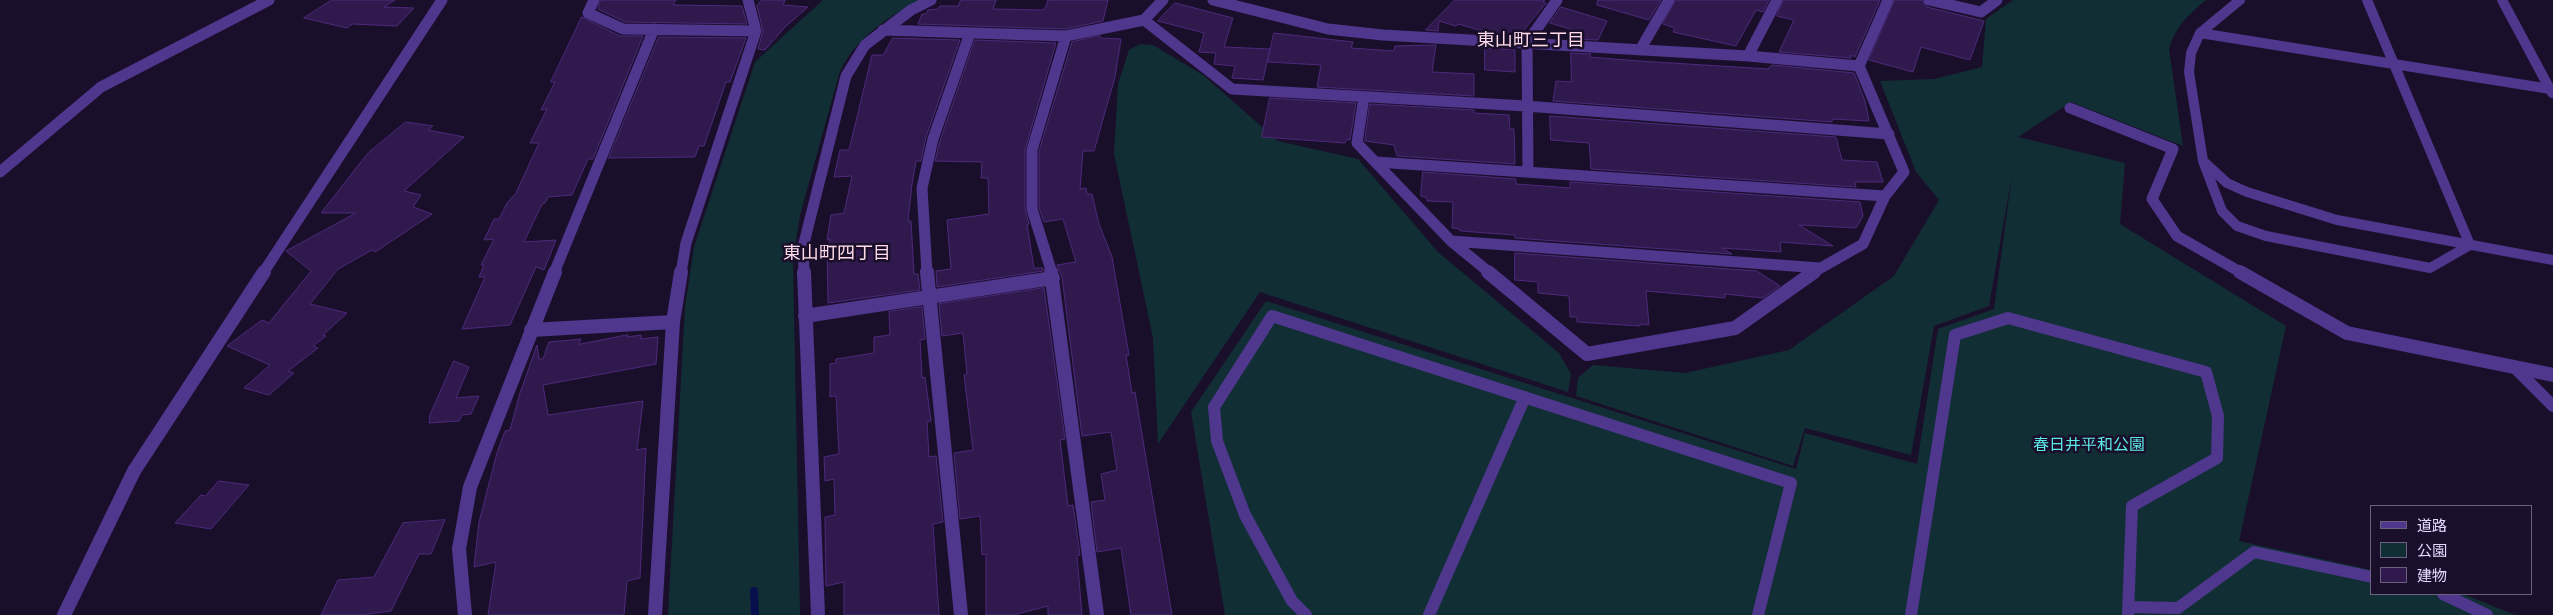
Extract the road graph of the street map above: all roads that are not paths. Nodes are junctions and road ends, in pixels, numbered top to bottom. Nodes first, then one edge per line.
1 (269, 0) edge
2 (442, 0) edge
3 (594, 0) edge
4 (748, 0) edge
5 (931, 0) edge
6 (1163, 0) edge
7 (1213, 0) edge
8 (1557, 0) edge
9 (1669, 0) edge
10 (1777, 0) edge
11 (1888, 0) edge
12 (1929, 0) edge
13 (1998, 0) edge
14 (2240, 0) edge
15 (2367, 0) edge
16 (2502, 0) edge
17 (1144, 20) junction
18 (654, 29) junction
19 (883, 30) junction
20 (756, 31) junction
21 (970, 34) junction
22 (2200, 34) junction
23 (1066, 36) junction
24 (1527, 43) junction
25 (1640, 50) junction
26 (1748, 56) junction
27 (2394, 64) junction
28 (1860, 66) junction
29 (2551, 91) edge
30 (1364, 96) junction
31 (1526, 106) junction
32 (2070, 108) dead end
33 (1889, 134) junction
34 (2203, 161) junction
35 (1376, 162) junction
36 (0, 172) edge
37 (1528, 172) junction
38 (1884, 196) junction
39 (1451, 242) junction
40 (2470, 245) junction
41 (2553, 260) edge
42 (1820, 268) junction
43 (1053, 278) junction
44 (929, 297) junction
45 (805, 316) junction
46 (673, 322) junction
47 (531, 330) junction
48 (2514, 367) junction
49 (2553, 375) edge
50 (1525, 397) junction
51 (2553, 406) edge
52 (2370, 577) edge
53 (2445, 595) edge
54 (2128, 611) edge
55 (64, 615) edge
56 (465, 615) edge
57 (655, 615) edge
58 (818, 615) edge
59 (961, 615) edge
60 (1096, 615) edge
61 (1306, 615) edge
62 (1429, 615) edge
63 (1758, 615) edge
64 (1911, 615) edge
65 (2487, 615) edge

1 - 36 street
2 - 55 street
3 - 18 street
4 - 20 street
5 - 19 street
6 - 17 street
7 - 24 street
8 - 24 street
9 - 25 street
10 - 26 street
11 - 28 street
12 - 13 street
14 - 22 lane
15 - 27 lane
16 - 29 lane
17 - 23 street
17 - 30 street
18 - 20 street
18 - 47 street
19 - 21 street
19 - 45 street
20 - 46 street
21 - 23 street
21 - 44 street
22 - 27 lane
22 - 34 lane
23 - 43 street
24 - 25 street
24 - 31 street
25 - 26 street
26 - 28 street
27 - 29 lane
27 - 40 lane
28 - 33 street
30 - 31 street
30 - 35 street
31 - 33 street
31 - 37 street
32 - 48 street
33 - 38 street
34 - 40 lane
34 - 40 lane
35 - 37 street
35 - 39 street
37 - 38 street
38 - 42 street
39 - 42 street
39 - 42 street
40 - 41 lane
43 - 44 street
43 - 60 street
44 - 45 street
44 - 59 street
45 - 58 street
46 - 47 street
46 - 57 street
47 - 56 street
48 - 49 street
48 - 51 lane
50 - 61 lane
50 - 62 lane
50 - 63 lane
52 - 54 lane
53 - 65 lane
54 - 64 lane

